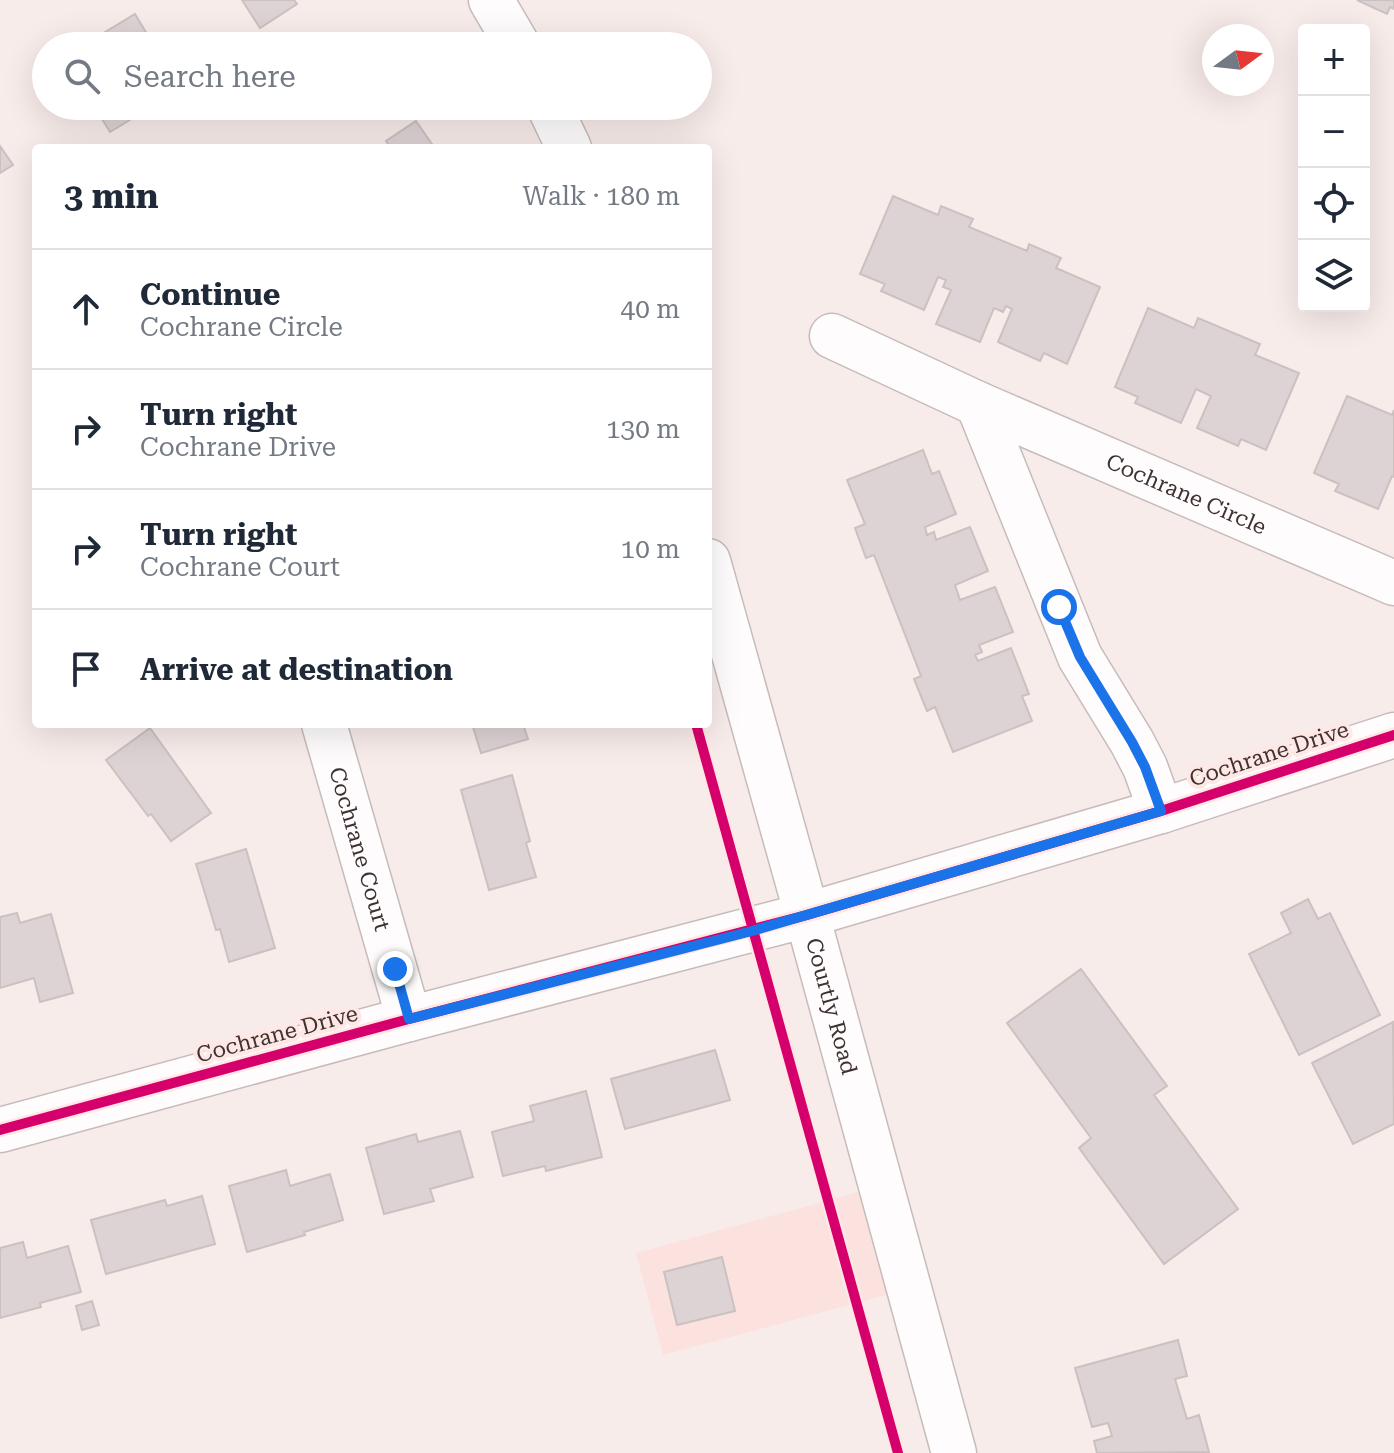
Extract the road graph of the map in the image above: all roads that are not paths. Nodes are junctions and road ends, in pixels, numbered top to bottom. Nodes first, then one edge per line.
1 (491, 0) edge
2 (510, 32) edge
3 (556, 120) edge
4 (567, 144) edge
5 (832, 336) dead end
6 (978, 404) junction
7 (712, 575) edge
8 (1394, 583) edge
9 (325, 728) edge
10 (1394, 735) edge
11 (1161, 811) junction
12 (807, 915) junction
13 (409, 1019) junction
14 (0, 1130) edge
15 (954, 1453) edge

1 - 2 street
3 - 4 street
5 - 6 street, Cochrane Circle
6 - 8 street, Cochrane Circle
6 - 11 street
7 - 12 street, Courtly Road
9 - 13 street, Cochrane Court
10 - 11 street, Cochrane Drive
11 - 12 street, Cochrane Drive
12 - 13 street, Cochrane Drive
12 - 15 street, Courtly Road
13 - 14 street, Cochrane Drive

